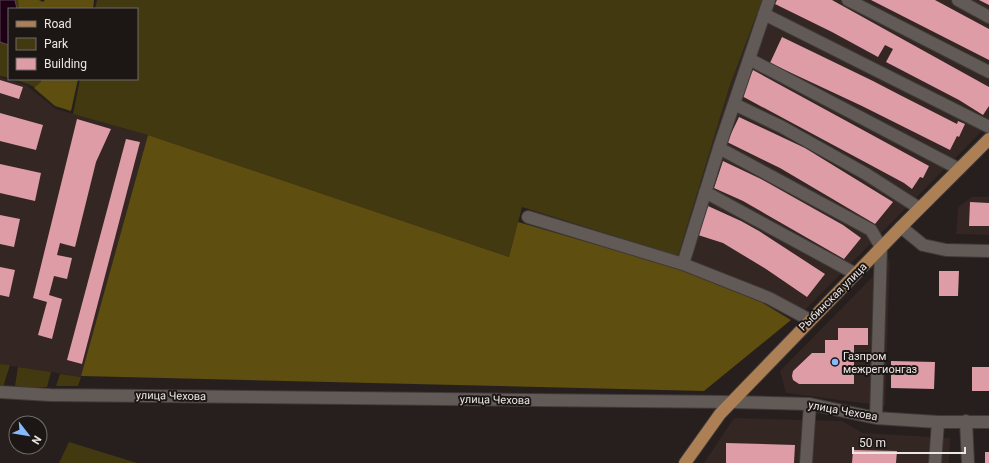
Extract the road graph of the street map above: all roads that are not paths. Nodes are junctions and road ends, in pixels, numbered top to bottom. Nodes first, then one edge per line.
1 (769, 0) edge
2 (848, 0) edge
3 (958, 0) edge
4 (764, 14) junction
5 (989, 17) edge
6 (749, 59) junction
7 (989, 72) edge
8 (734, 104) junction
9 (989, 127) edge
10 (989, 139) edge
11 (719, 148) junction
12 (959, 169) junction
13 (705, 192) junction
14 (920, 208) junction
15 (528, 217) dead end
16 (901, 227) junction
17 (881, 248) junction
18 (989, 251) edge
19 (683, 264) junction
20 (856, 274) junction
21 (810, 320) junction
22 (0, 392) edge
23 (731, 402) junction
24 (810, 404) junction
25 (876, 418) junction
26 (966, 421) junction
27 (938, 422) junction
28 (989, 422) edge
29 (685, 463) edge
30 (806, 463) edge
31 (935, 463) edge
32 (968, 463) edge

1 - 4 street
2 - 7 street
3 - 5 street
4 - 6 street
4 - 9 street
6 - 8 street
6 - 12 street
8 - 11 street
8 - 14 street
10 - 12 main road, Рыбинская улица
11 - 13 street
11 - 17 street
12 - 14 main road, Рыбинская улица
13 - 19 street
13 - 20 street
14 - 16 main road, Рыбинская улица
15 - 19 street
16 - 17 main road, Рыбинская улица
16 - 18 street
17 - 20 main road, Рыбинская улица
17 - 25 street
19 - 21 street
20 - 21 main road, Рыбинская улица
21 - 23 main road, Рыбинская улица
22 - 23 street, улица Чехова
23 - 24 street, улица Чехова
23 - 29 main road, Рыбинская улица
24 - 25 street, улица Чехова
24 - 30 street
25 - 27 street, улица Чехова
26 - 27 street, улица Чехова
26 - 28 street, улица Чехова
26 - 32 street
27 - 31 street

